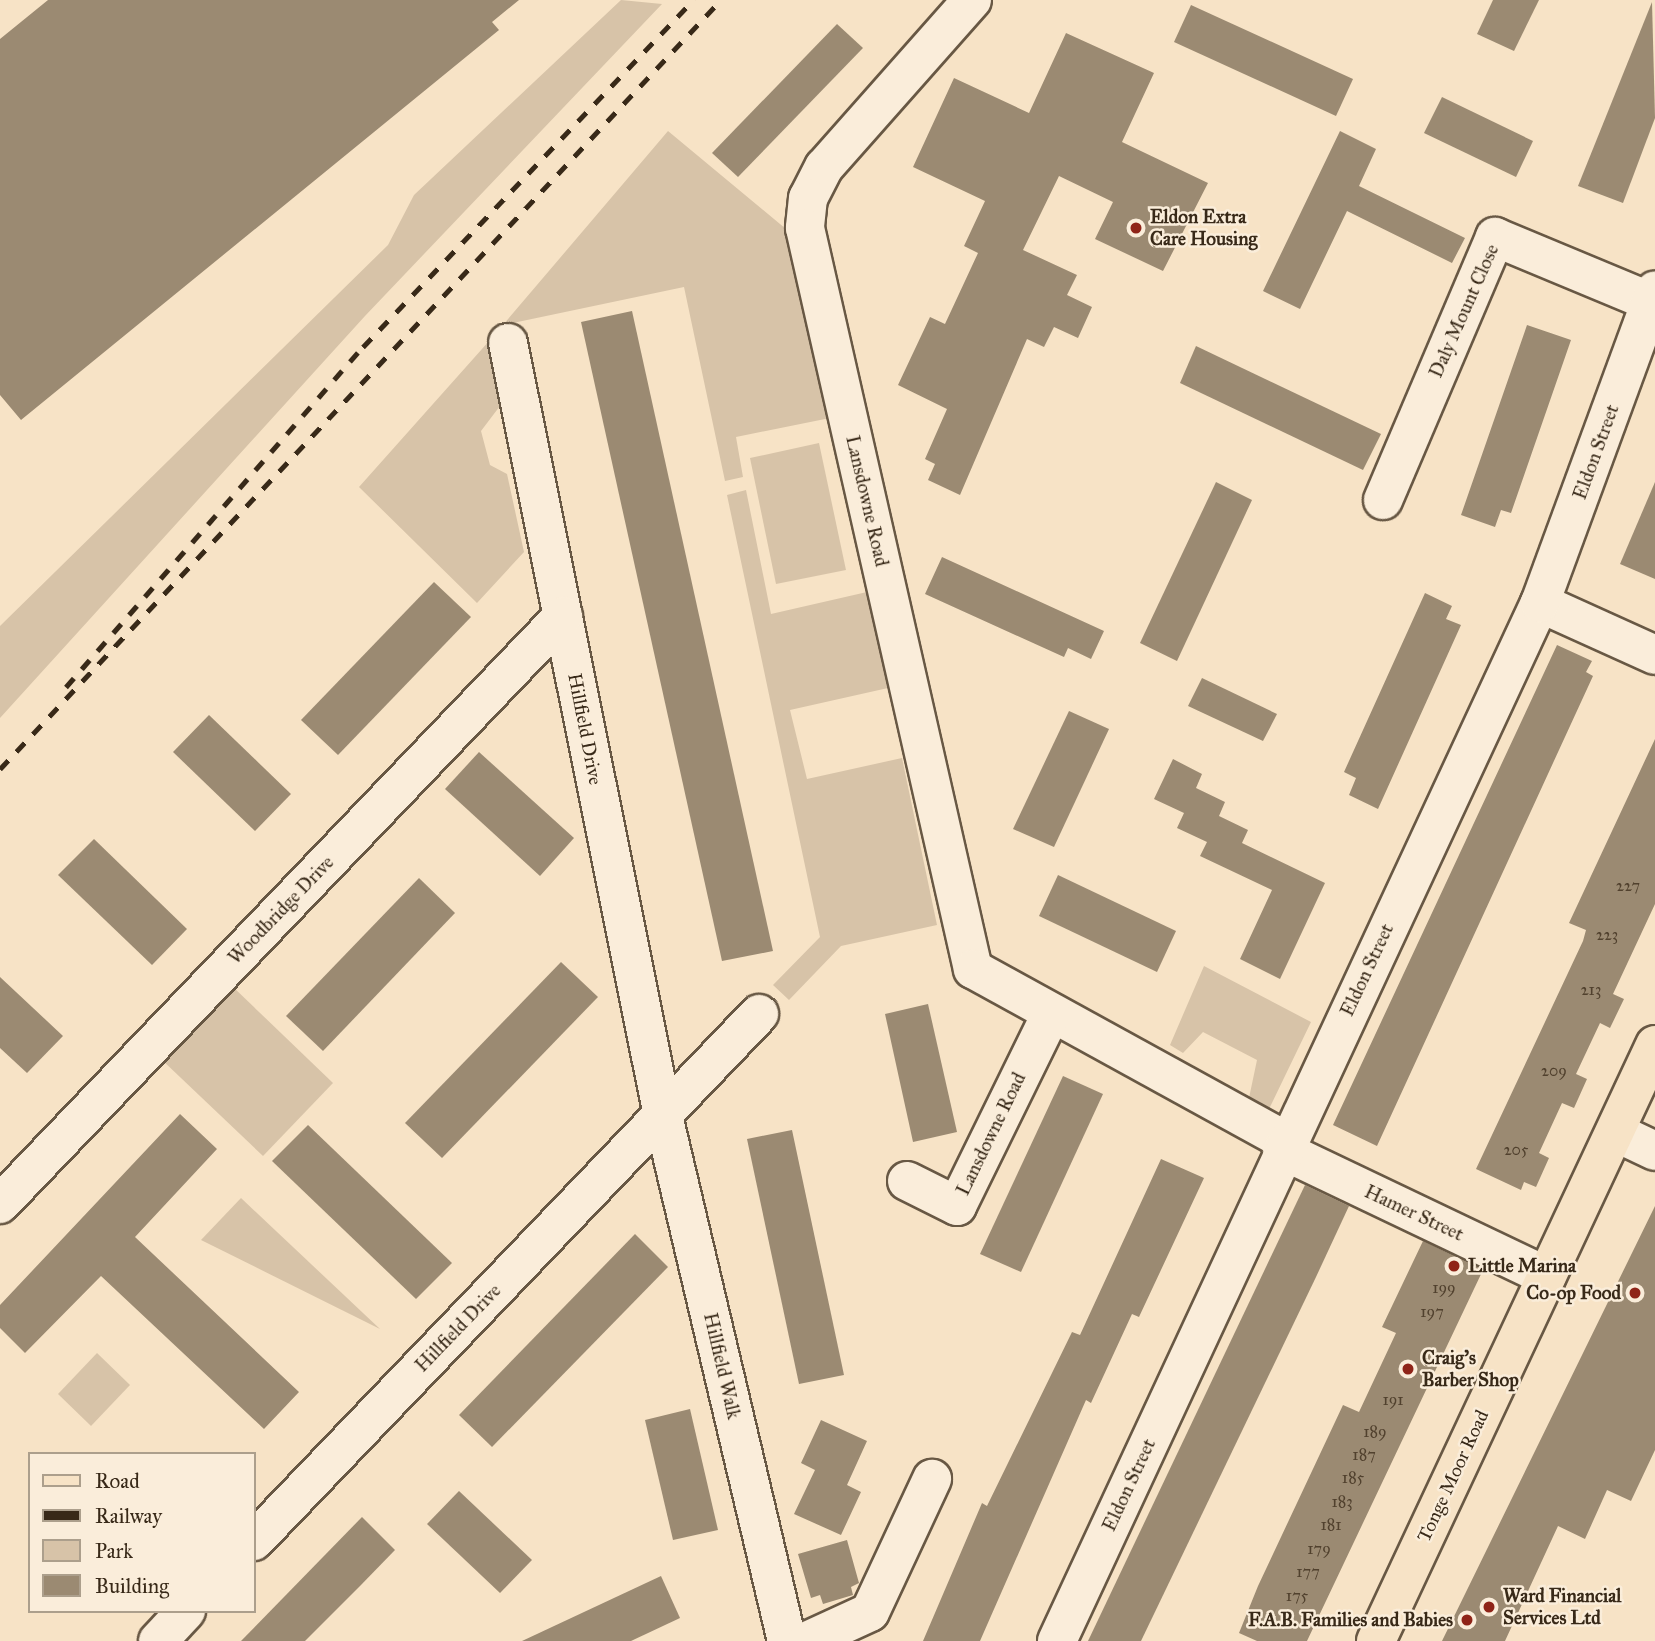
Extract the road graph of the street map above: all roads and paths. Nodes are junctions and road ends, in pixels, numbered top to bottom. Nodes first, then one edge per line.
1 (972, 0) edge
2 (1653, 296) edge
3 (508, 343) dead end
4 (1383, 500) dead end
5 (1540, 603) junction
6 (563, 616) junction
7 (1655, 655) edge
8 (759, 1014) dead end
9 (1051, 1014) junction
10 (1655, 1045) edge
11 (663, 1116) junction
12 (1615, 1132) junction
13 (1284, 1145) junction
14 (1655, 1151) edge
15 (907, 1181) dead end
16 (0, 1204) edge
17 (1546, 1276) junction
18 (932, 1479) dead end
19 (256, 1539) edge
20 (184, 1613) edge
21 (792, 1632) edge
22 (158, 1641) edge
23 (1057, 1641) edge
24 (1376, 1641) edge

1 - 9 street, Lansdowne Road
2 - 4 street, Daly Mount Close
2 - 5 street, Eldon Street
3 - 6 street, Hillfield Drive
5 - 7 street
5 - 13 street, Eldon Street
6 - 11 street, Hillfield Drive
6 - 16 street, Woodbridge Drive
8 - 11 street, Hillfield Drive
9 - 13 street, Lansdowne Road
9 - 15 street, Lansdowne Road
10 - 12 main road, Tonge Moor Road
11 - 19 street, Hillfield Drive
11 - 21 street, Hillfield Walk
12 - 14 street
12 - 17 main road, Tonge Moor Road
13 - 17 street, Hamer Street
13 - 23 street, Eldon Street
17 - 24 main road, Tonge Moor Road
18 - 21 street
20 - 22 street

